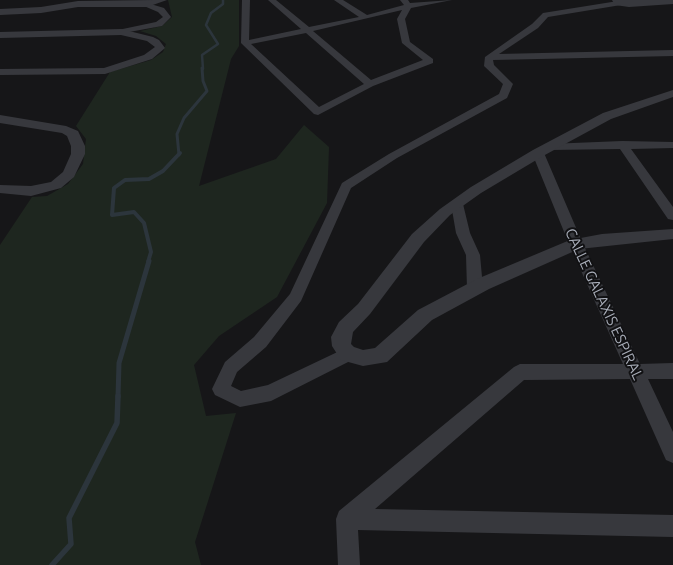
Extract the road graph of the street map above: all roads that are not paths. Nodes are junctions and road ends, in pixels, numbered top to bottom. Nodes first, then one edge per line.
1 (163, 0) edge
2 (246, 0) edge
3 (272, 0) edge
4 (338, 0) edge
5 (448, 0) edge
6 (673, 1) edge
7 (611, 2) edge
8 (406, 3) edge
9 (147, 4) junction
10 (0, 12) edge
11 (366, 18) junction
12 (306, 30) junction
13 (121, 32) junction
14 (0, 35) edge
15 (245, 43) junction
16 (673, 53) edge
17 (489, 57) junction
18 (0, 72) edge
19 (370, 84) junction
20 (672, 94) edge
21 (0, 119) edge
22 (622, 144) junction
23 (673, 145) edge
24 (543, 150) junction
25 (0, 189) edge
26 (457, 204) junction
27 (673, 216) edge
28 (673, 234) edge
29 (576, 244) junction
30 (475, 288) junction
31 (348, 354) junction
32 (634, 371) junction
33 (673, 371) edge
34 (673, 453) edge
35 (347, 519) junction
36 (673, 526) edge
37 (349, 565) edge

1 - 9 street
2 - 15 street
3 - 12 street
4 - 11 street
5 - 8 street
6 - 7 street
7 - 17 street
8 - 11 street
8 - 19 street
9 - 10 street
9 - 13 street
11 - 12 street
12 - 15 street
12 - 19 street
13 - 14 street
13 - 18 street
15 - 19 street
16 - 17 street
17 - 31 street
20 - 24 street
21 - 25 street
22 - 23 street
22 - 24 street
22 - 27 street
24 - 26 street
24 - 29 street, CALLE GALAXIS ESPIRAL
26 - 30 street
26 - 31 street
28 - 29 street
29 - 30 street
29 - 32 street, CALLE GALAXIS ESPIRAL
30 - 31 street
32 - 33 street
32 - 34 street, CALLE GALAXIS ESPIRAL
32 - 35 street
35 - 36 street
35 - 37 street

